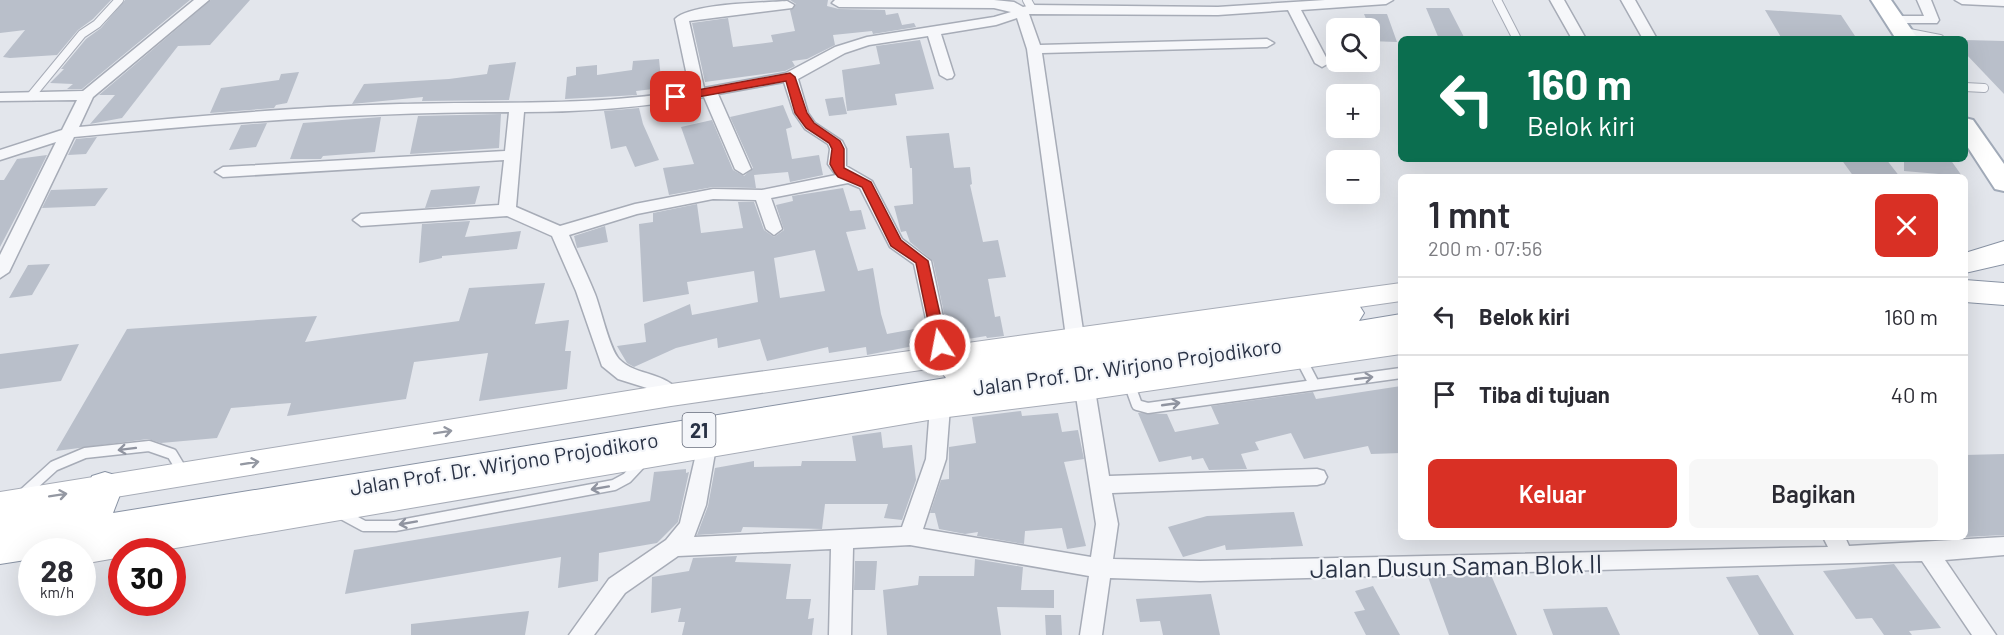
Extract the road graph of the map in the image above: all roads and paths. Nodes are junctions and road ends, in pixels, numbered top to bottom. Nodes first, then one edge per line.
1 (119, 0) edge
2 (202, 0) edge
3 (1386, 0) edge
4 (1497, 0) edge
5 (1557, 0) edge
6 (1628, 0) edge
7 (1881, 0) edge
8 (1923, 0) edge
9 (1962, 0) edge
10 (2004, 2) edge
11 (839, 3) dead end
12 (787, 4) dead end
13 (1060, 5) edge
14 (1175, 6) edge
15 (1027, 7) edge
16 (1293, 8) junction
17 (1901, 30) edge
18 (933, 31) junction
19 (1515, 36) edge
20 (1577, 36) edge
21 (1648, 36) edge
22 (1927, 36) edge
23 (1267, 43) dead end
24 (1034, 49) junction
25 (1322, 63) dead end
26 (947, 75) dead end
27 (790, 77) junction
28 (1968, 87) edge
29 (1984, 88) dead end
30 (703, 92) junction
31 (87, 95) junction
32 (31, 96) junction
33 (0, 97) edge
34 (517, 108) junction
35 (1968, 129) edge
36 (68, 134) junction
37 (0, 155) edge
38 (512, 155) junction
39 (743, 169) dead end
40 (223, 172) dead end
41 (852, 177) junction
42 (2004, 183) edge
43 (762, 195) junction
44 (509, 210) junction
45 (361, 220) dead end
46 (774, 229) dead end
47 (559, 232) junction
48 (2004, 251) edge
49 (2004, 270) edge
50 (0, 272) edge
51 (1968, 276) edge
52 (1968, 278) edge
53 (1968, 279) edge
54 (1968, 279) edge
55 (1398, 292) edge
56 (2004, 294) edge
57 (2004, 301) edge
58 (1398, 306) edge
59 (1398, 326) edge
60 (1076, 337) junction
61 (1398, 344) edge
62 (942, 355) junction
63 (1301, 359) junction
64 (1398, 373) edge
65 (1129, 383) junction
66 (1314, 384) junction
67 (1085, 390) junction
68 (671, 395) junction
69 (940, 407) junction
70 (706, 447) junction
71 (184, 474) junction
72 (1317, 477) dead end
73 (1100, 485) junction
74 (5, 510) edge
75 (91, 526) edge
76 (910, 536) junction
77 (842, 540) junction
78 (1838, 546) edge
79 (2004, 546) edge
80 (674, 547) junction
81 (0, 548) edge
82 (1927, 551) junction
83 (18, 561) edge
84 (0, 564) edge
85 (1100, 568) junction
86 (580, 635) edge
87 (840, 635) edge
88 (1091, 635) edge
89 (1985, 635) edge

1 - 32 lane
2 - 31 street
3 - 16 street
4 - 19 lane
5 - 20 street
6 - 21 street
7 - 17 main road
8 - 17 street
9 - 10 street
11 - 15 street
12 - 30 street
13 - 14 street
13 - 15 street
14 - 16 street
15 - 18 street
15 - 24 street
16 - 25 street
17 - 22 lane
18 - 26 street
18 - 27 street
23 - 24 street
24 - 60 street
27 - 30 street
27 - 41 street
28 - 29 lane
30 - 34 street
30 - 39 street
31 - 32 street
31 - 36 street
32 - 33 street
34 - 36 street
34 - 38 street
35 - 42 main road
36 - 37 street
36 - 50 street
38 - 40 street
38 - 44 street
41 - 43 street
41 - 62 street
43 - 46 street
43 - 47 street
44 - 45 street
44 - 47 street
47 - 68 street
48 - 51 highway
49 - 52 highway
53 - 56 highway
54 - 57 highway
55 - 60 street
58 - 75 highway, 21
59 - 75 highway, Jalan Prof. Dr. Wirjono Projodikoro / 21
60 - 62 street
61 - 63 street
62 - 68 street
63 - 65 street
63 - 66 lane
66 -> 64 lane
65 -> 66 lane
65 - 67 street
67 - 69 street
67 - 73 street
71 -> 68 street
69 - 70 street
69 - 76 street
70 -> 75 street
70 - 80 street
71 -> 74 lane
71 - 75 street
72 - 73 street
73 - 85 street
74 -> 75 highway, 21
75 - 81 highway, Jalan Prof. Dr. Wirjono Projodikoro / 21
76 - 77 street, Jalan Dusun Saman Blok II
76 - 85 street, Jalan Dusun Saman Blok II
77 - 80 street, Jalan Dusun Saman Blok II
77 - 87 street
78 - 82 street, Jalan Dusun Saman Blok II
78 - 85 street, Jalan Dusun Saman Blok II
79 - 82 street, Jalan Dusun Saman Blok II
80 - 86 street
82 - 89 street
83 - 84 street
85 - 88 street

